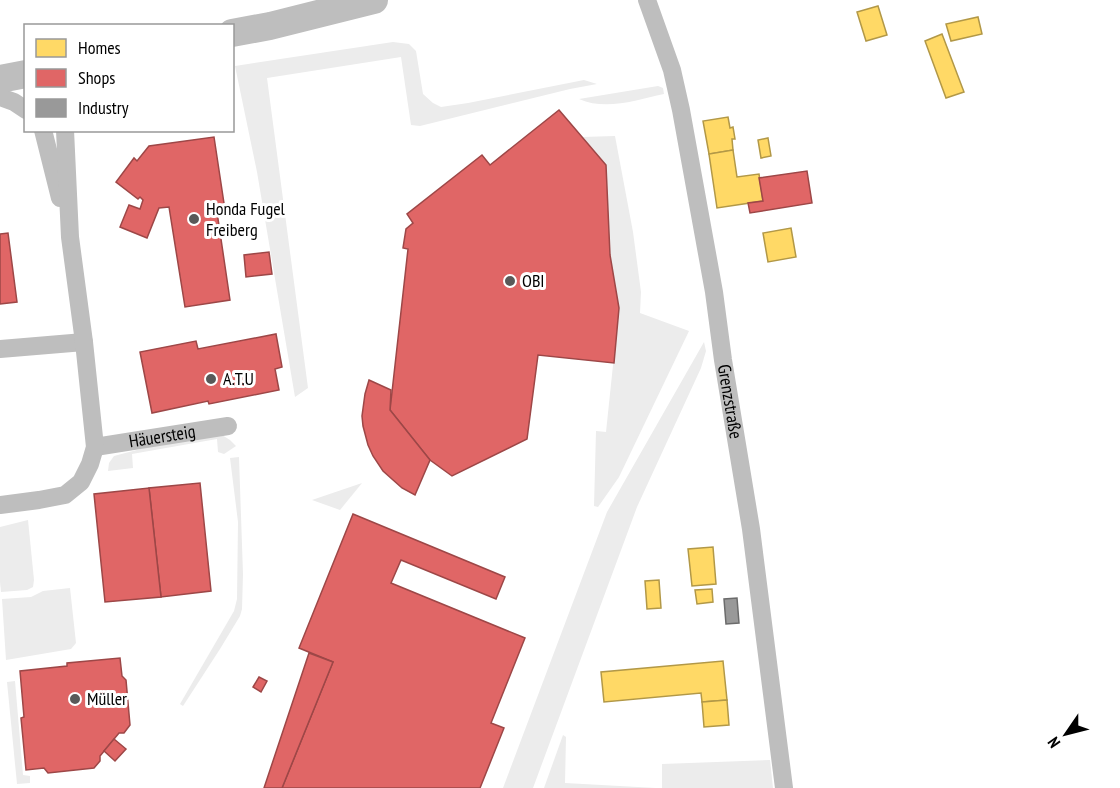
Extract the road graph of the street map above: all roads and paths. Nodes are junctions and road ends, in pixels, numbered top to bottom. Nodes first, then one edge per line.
1 (374, 0) edge
2 (639, 0) edge
3 (647, 0) edge
4 (653, 19) junction
5 (234, 33) edge
6 (24, 74) edge
7 (0, 79) edge
8 (0, 97) edge
9 (24, 109) edge
10 (44, 132) edge
11 (65, 132) edge
12 (70, 237) junction
13 (84, 342) junction
14 (0, 349) edge
15 (228, 426) dead end
16 (95, 447) junction
17 (0, 505) edge
18 (783, 788) edge

1 - 5 main road
2 - 4 street, Grenzstraße
3 - 4 street, Grenzstraße
4 - 18 street, Grenzstraße
6 - 7 main road
8 - 9 street
10 - 12 street
11 - 12 street
12 - 13 street
13 - 14 street
13 - 16 street
15 - 16 street, Häuersteig
16 - 17 street

